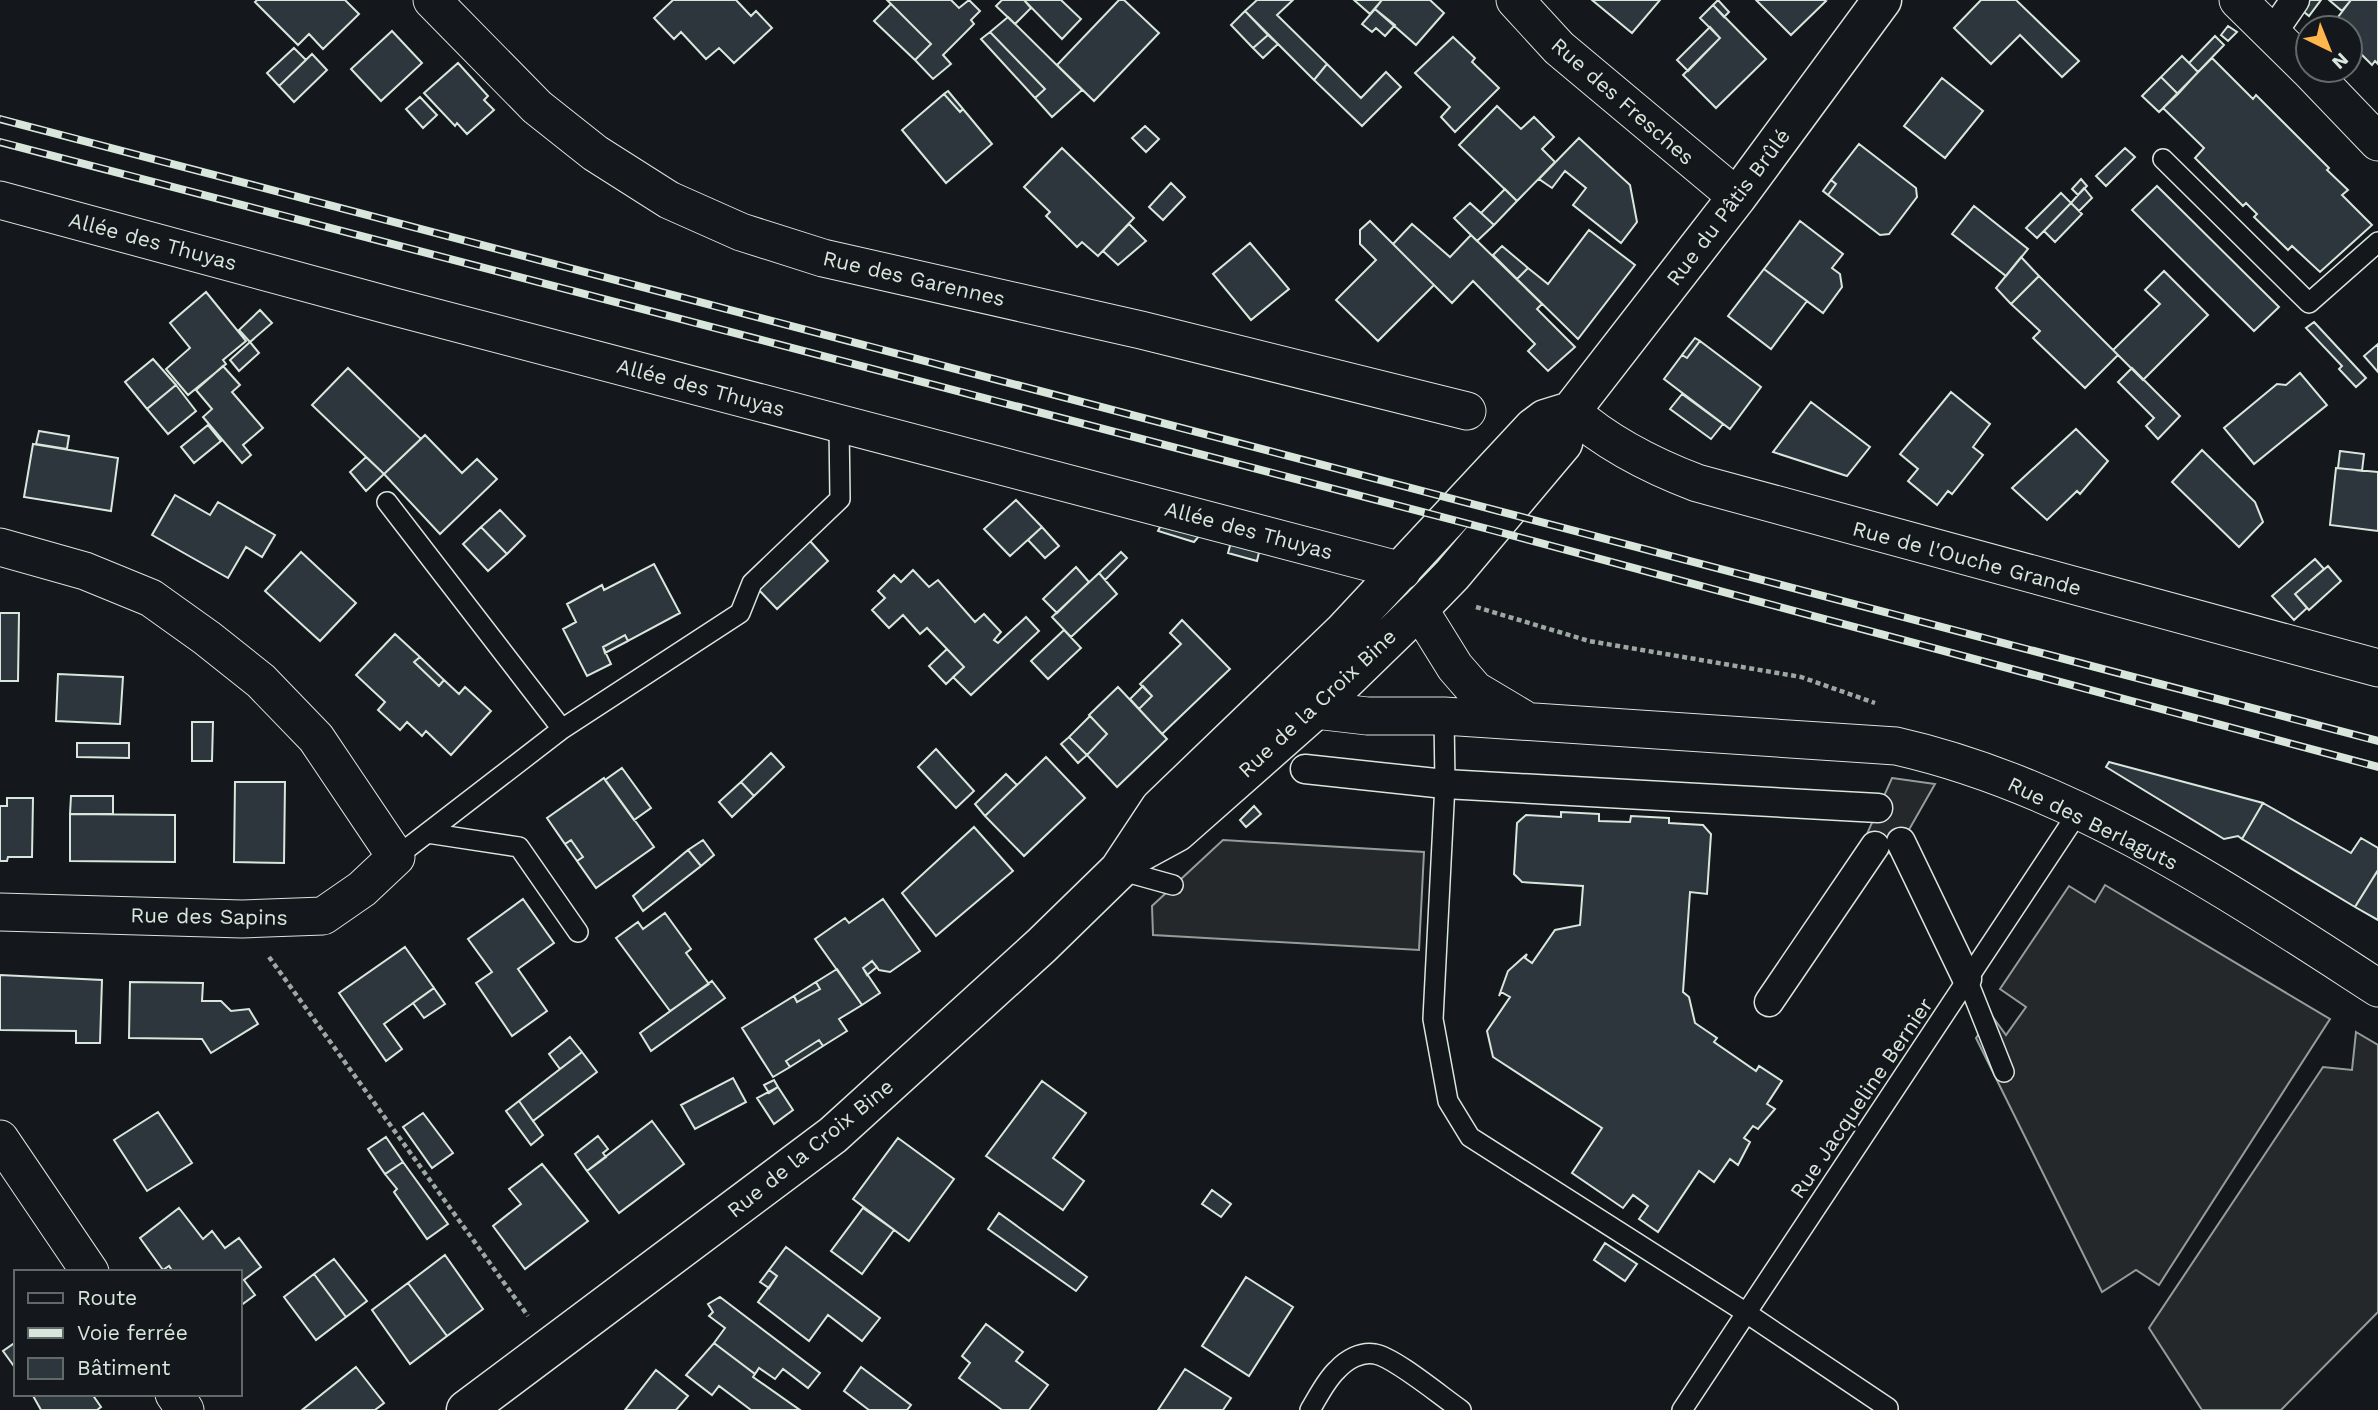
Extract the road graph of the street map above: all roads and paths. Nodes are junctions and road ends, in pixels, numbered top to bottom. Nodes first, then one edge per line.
1 (432, 0) edge
2 (1515, 0) edge
3 (1882, 0) edge
4 (2238, 0) edge
5 (2295, 0) edge
6 (2273, 32) junction
7 (2294, 54) edge
8 (2323, 84) edge
9 (2378, 142) edge
10 (2163, 159) dead end
11 (1737, 197) junction
12 (0, 200) edge
13 (2378, 242) edge
14 (1467, 411) dead end
15 (1571, 411) junction
16 (838, 423) junction
17 (387, 502) dead end
18 (1488, 530) joint
19 (0, 547) edge
20 (1413, 559) junction
21 (1474, 606) dead end
22 (1419, 609) junction
23 (2378, 668) edge
24 (1270, 705) junction
25 (1882, 705) dead end
26 (1314, 711) junction
27 (1444, 716) junction
28 (1529, 722) junction
29 (562, 729) junction
30 (1305, 769) dead end
31 (1445, 784) junction
32 (1878, 808) dead end
33 (2079, 811) junction
34 (427, 833) junction
35 (396, 857) junction
36 (1125, 864) junction
37 (1173, 885) dead end
38 (0, 912) edge
39 (242, 919) junction
40 (578, 932) dead end
41 (1967, 979) junction
42 (2378, 988) edge
43 (1769, 1002) dead end
44 (2004, 1072) dead end
45 (0, 1139) edge
46 (89, 1270) edge
47 (1745, 1312) junction
48 (551, 1348) junction
49 (1888, 1408) edge
50 (466, 1410) edge
51 (1310, 1410) edge
52 (1461, 1410) edge
53 (1682, 1410) edge

1 - 14 street, Rue des Garennes
2 - 11 street, Rue des Fresches
3 - 11 street, Rue du Pâtis Brûlé
4 - 6 street
5 - 6 street
6 - 7 street
8 - 9 street
10 - 13 lane
11 - 15 street, Rue du Pâtis Brûlé
12 - 16 street, Allée des Thuyas
15 - 18 street, Rue du Pâtis Brûlé
15 - 20 street
15 - 23 street, Rue de l'Ouche Grande
16 - 20 street, Allée des Thuyas
16 - 29 lane
17 - 29 lane
18 - 22 street, Rue de la Croix Bine
19 - 35 street
20 - 24 street, Rue de la Croix Bine
21 - 25 path
22 - 26 street, Rue de la Croix Bine
22 - 28 street, Rue des Berlaguts
24 - 26 street, Rue des Berlaguts
24 - 36 street, Rue de la Croix Bine
26 - 27 street, Rue des Berlaguts
26 - 36 street, Rue de la Croix Bine
27 - 28 street, Rue des Berlaguts
27 - 31 lane
28 - 33 street, Rue des Berlaguts
29 - 34 lane
30 - 31 street
31 - 32 street
31 - 47 lane
33 - 41 lane, Rue Jacqueline Bernier
33 - 42 street, Rue des Berlaguts
34 - 35 lane
34 - 40 lane
35 - 39 street, Rue des Sapins
36 - 37 lane
36 - 48 street, Rue de la Croix Bine
38 - 39 street, Rue des Sapins
39 - 48 path
41 - 43 street
41 - 44 lane
41 - 47 lane, Rue Jacqueline Bernier
45 - 46 street
47 - 49 lane
47 - 53 lane, Rue Jacqueline Bernier
48 - 50 street, Rue de la Croix Bine
51 - 52 lane

